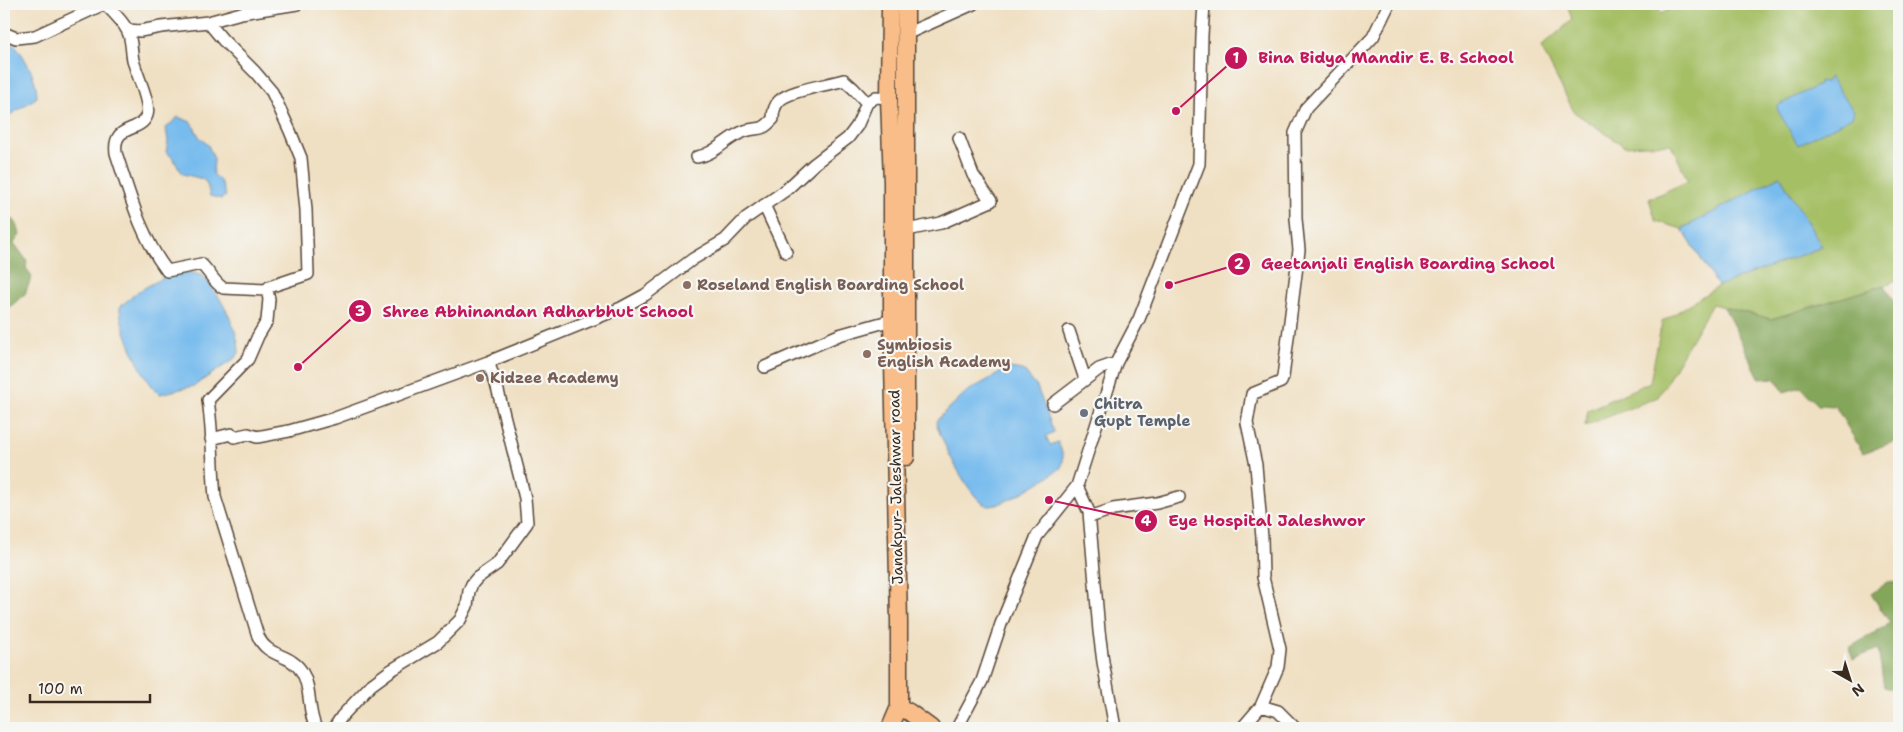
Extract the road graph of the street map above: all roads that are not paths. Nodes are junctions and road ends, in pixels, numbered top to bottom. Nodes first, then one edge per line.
1 (104, 4) edge
2 (297, 4) edge
3 (890, 4) edge
4 (906, 4) edge
5 (973, 4) edge
6 (1204, 4) edge
7 (1389, 4) edge
8 (208, 22) junction
9 (128, 30) junction
10 (4, 33) edge
11 (906, 34) junction
12 (889, 98) junction
13 (867, 103) junction
14 (959, 138) dead end
15 (697, 157) dead end
16 (764, 205) junction
17 (907, 230) junction
18 (786, 252) dead end
19 (267, 290) junction
20 (892, 320) junction
21 (1069, 331) dead end
22 (488, 362) junction
23 (1116, 363) junction
24 (765, 368) dead end
25 (1085, 379) junction
26 (1053, 404) dead end
27 (211, 439) junction
28 (1077, 486) junction
29 (1179, 497) dead end
30 (1090, 518) junction
31 (899, 621) junction
32 (1261, 706) junction
33 (898, 707) junction
34 (316, 728) edge
35 (334, 728) edge
36 (890, 728) edge
37 (931, 728) edge
38 (957, 728) edge
39 (1115, 728) edge
40 (1242, 728) edge
41 (1295, 728) edge

1 - 9 street
1 - 10 street
2 - 8 street
3 - 12 highway, Janakpur- Jaleshwar road
4 - 11 highway
5 - 11 street
6 - 23 street
7 - 32 street
8 - 9 street
8 - 19 street
9 - 19 street
11 - 17 highway
12 - 13 street
12 - 20 highway, Janakpur- Jaleshwar road
13 - 15 street
13 - 16 street
14 - 17 street
16 - 18 street
16 - 22 street
17 - 31 highway
19 - 27 street
20 - 24 street
20 - 31 highway, Janakpur- Jaleshwar road
21 - 25 street
22 - 27 street
22 - 35 street
23 - 25 street
23 - 28 street
25 - 26 street
27 - 34 street
28 - 30 street
28 - 38 street
29 - 30 street
30 - 39 street
31 - 33 highway, Janakpur- Jaleshwar road
32 - 40 street
32 - 41 street
33 - 36 highway, Janakpur- Jaleshwar road
33 - 37 highway

